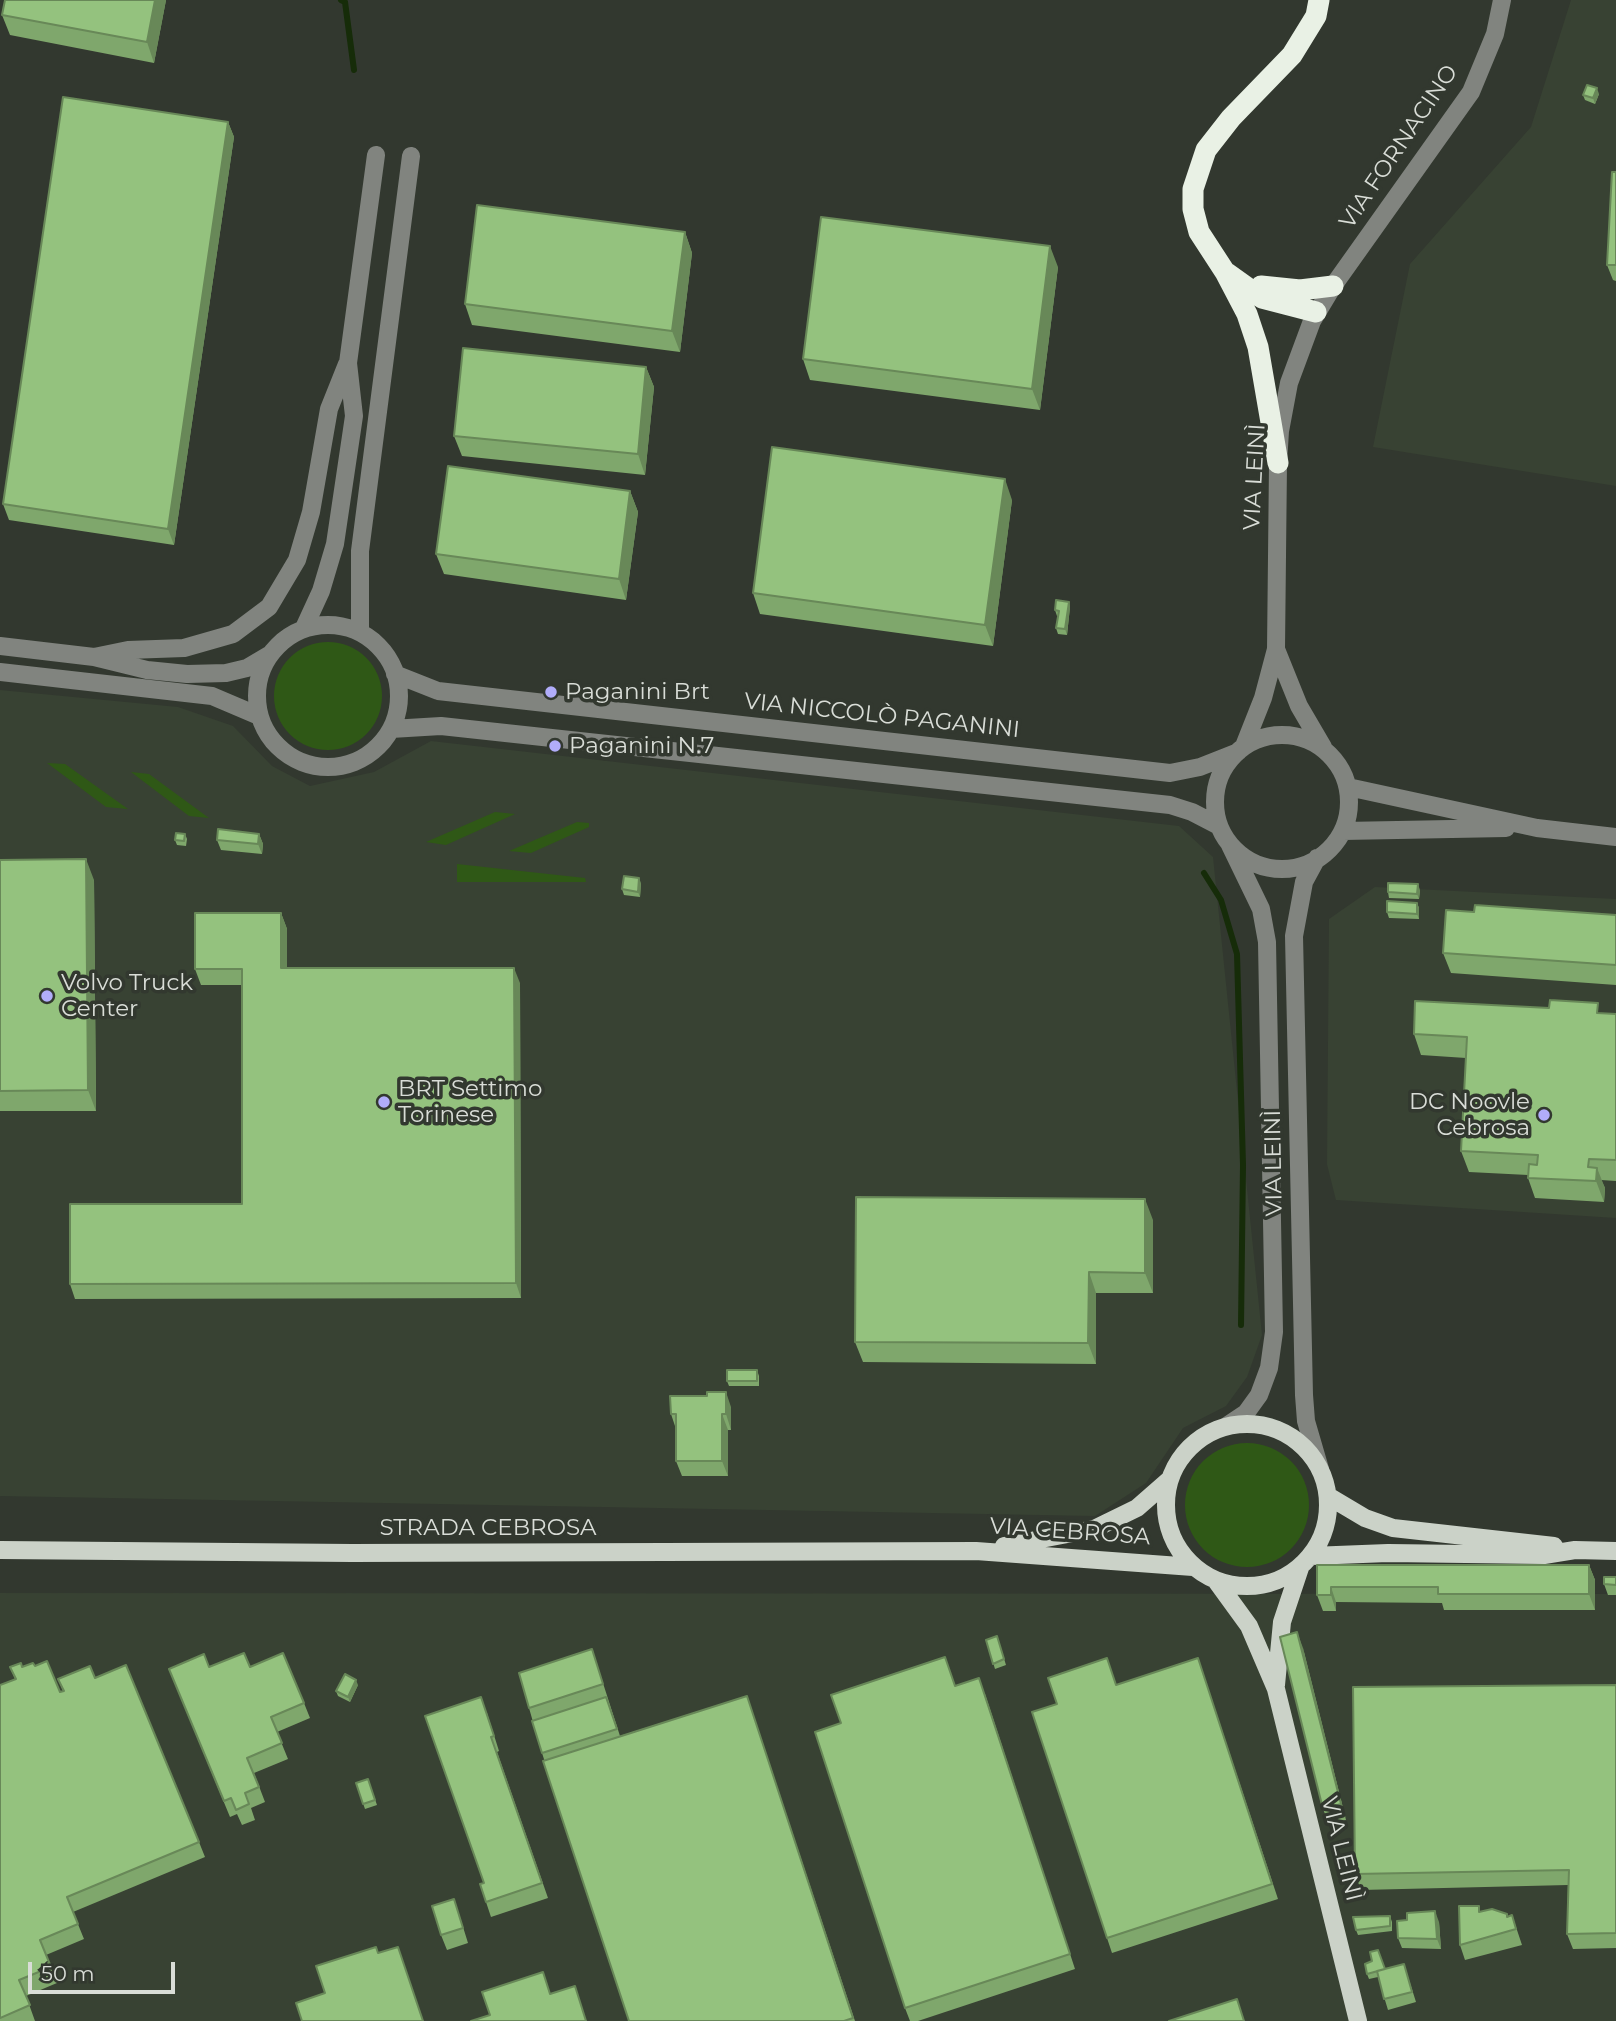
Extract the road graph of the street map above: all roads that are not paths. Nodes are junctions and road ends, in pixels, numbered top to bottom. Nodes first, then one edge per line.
1 (1319, 0) edge
2 (1502, 0) edge
3 (376, 155) dead end
4 (411, 156) dead end
5 (1225, 272) junction
6 (1333, 286) junction
7 (1253, 290) junction
8 (1317, 312) junction
9 (348, 362) junction
10 (1278, 463) junction
11 (304, 628) junction
12 (360, 632) junction
13 (0, 646) edge
14 (1276, 649) junction
15 (268, 655) junction
16 (94, 657) junction
17 (0, 672) edge
18 (395, 674) junction
19 (259, 716) junction
20 (391, 729) junction
21 (1241, 749) junction
22 (1325, 750) junction
23 (1348, 787) junction
24 (1219, 826) junction
25 (1537, 828) junction
26 (1343, 831) junction
27 (1616, 837) edge
28 (1230, 845) junction
29 (1317, 858) junction
30 (1228, 1425) junction
31 (1320, 1469) junction
32 (1169, 1480) junction
33 (1328, 1496) junction
34 (0, 1549) edge
35 (1575, 1550) junction
36 (976, 1551) junction
37 (1616, 1551) edge
38 (1306, 1562) junction
39 (1193, 1567) junction
40 (1217, 1582) junction
41 (1276, 1689) junction
42 (1358, 2021) edge

1 - 5 highway
2 - 6 street, VIA FORNACINO
3 - 9 street
4 - 12 street
5 - 7 highway
5 - 10 highway
6 - 7 highway
6 - 8 street, VIA FORNACINO
7 - 8 highway
8 - 10 street, VIA LEINÌ
9 - 11 street
9 - 16 street
10 - 14 street, VIA LEINÌ
11 - 12 street
11 - 15 street
12 - 18 street
13 - 16 street
14 - 21 street, VIA LEINÌ
14 - 22 street, VIA LEINÌ
15 - 16 street
15 - 19 street
17 - 19 street
18 - 20 street
18 - 21 street, VIA NICCOLÒ PAGANINI
19 - 20 street
20 - 24 street
21 - 22 street
21 - 24 street
22 - 23 street
23 - 25 street
23 - 26 street
24 - 28 street
25 - 26 street
25 - 27 street
26 - 29 street
28 - 29 street
28 - 30 street, VIA LEINÌ
29 - 31 street, VIA LEINÌ
30 - 31 main road
30 - 32 main road
31 - 33 main road
32 - 36 main road, VIA CEBROSA
32 - 39 main road
33 - 35 main road
33 - 38 main road
34 - 36 main road, STRADA CEBROSA
35 - 37 main road
35 - 38 main road
36 - 39 main road, VIA CEBROSA
38 - 40 main road
38 - 41 main road, VIA LEINÌ
39 - 40 main road
40 - 41 main road, VIA LEINÌ
41 - 42 main road, VIA LEINÌ

